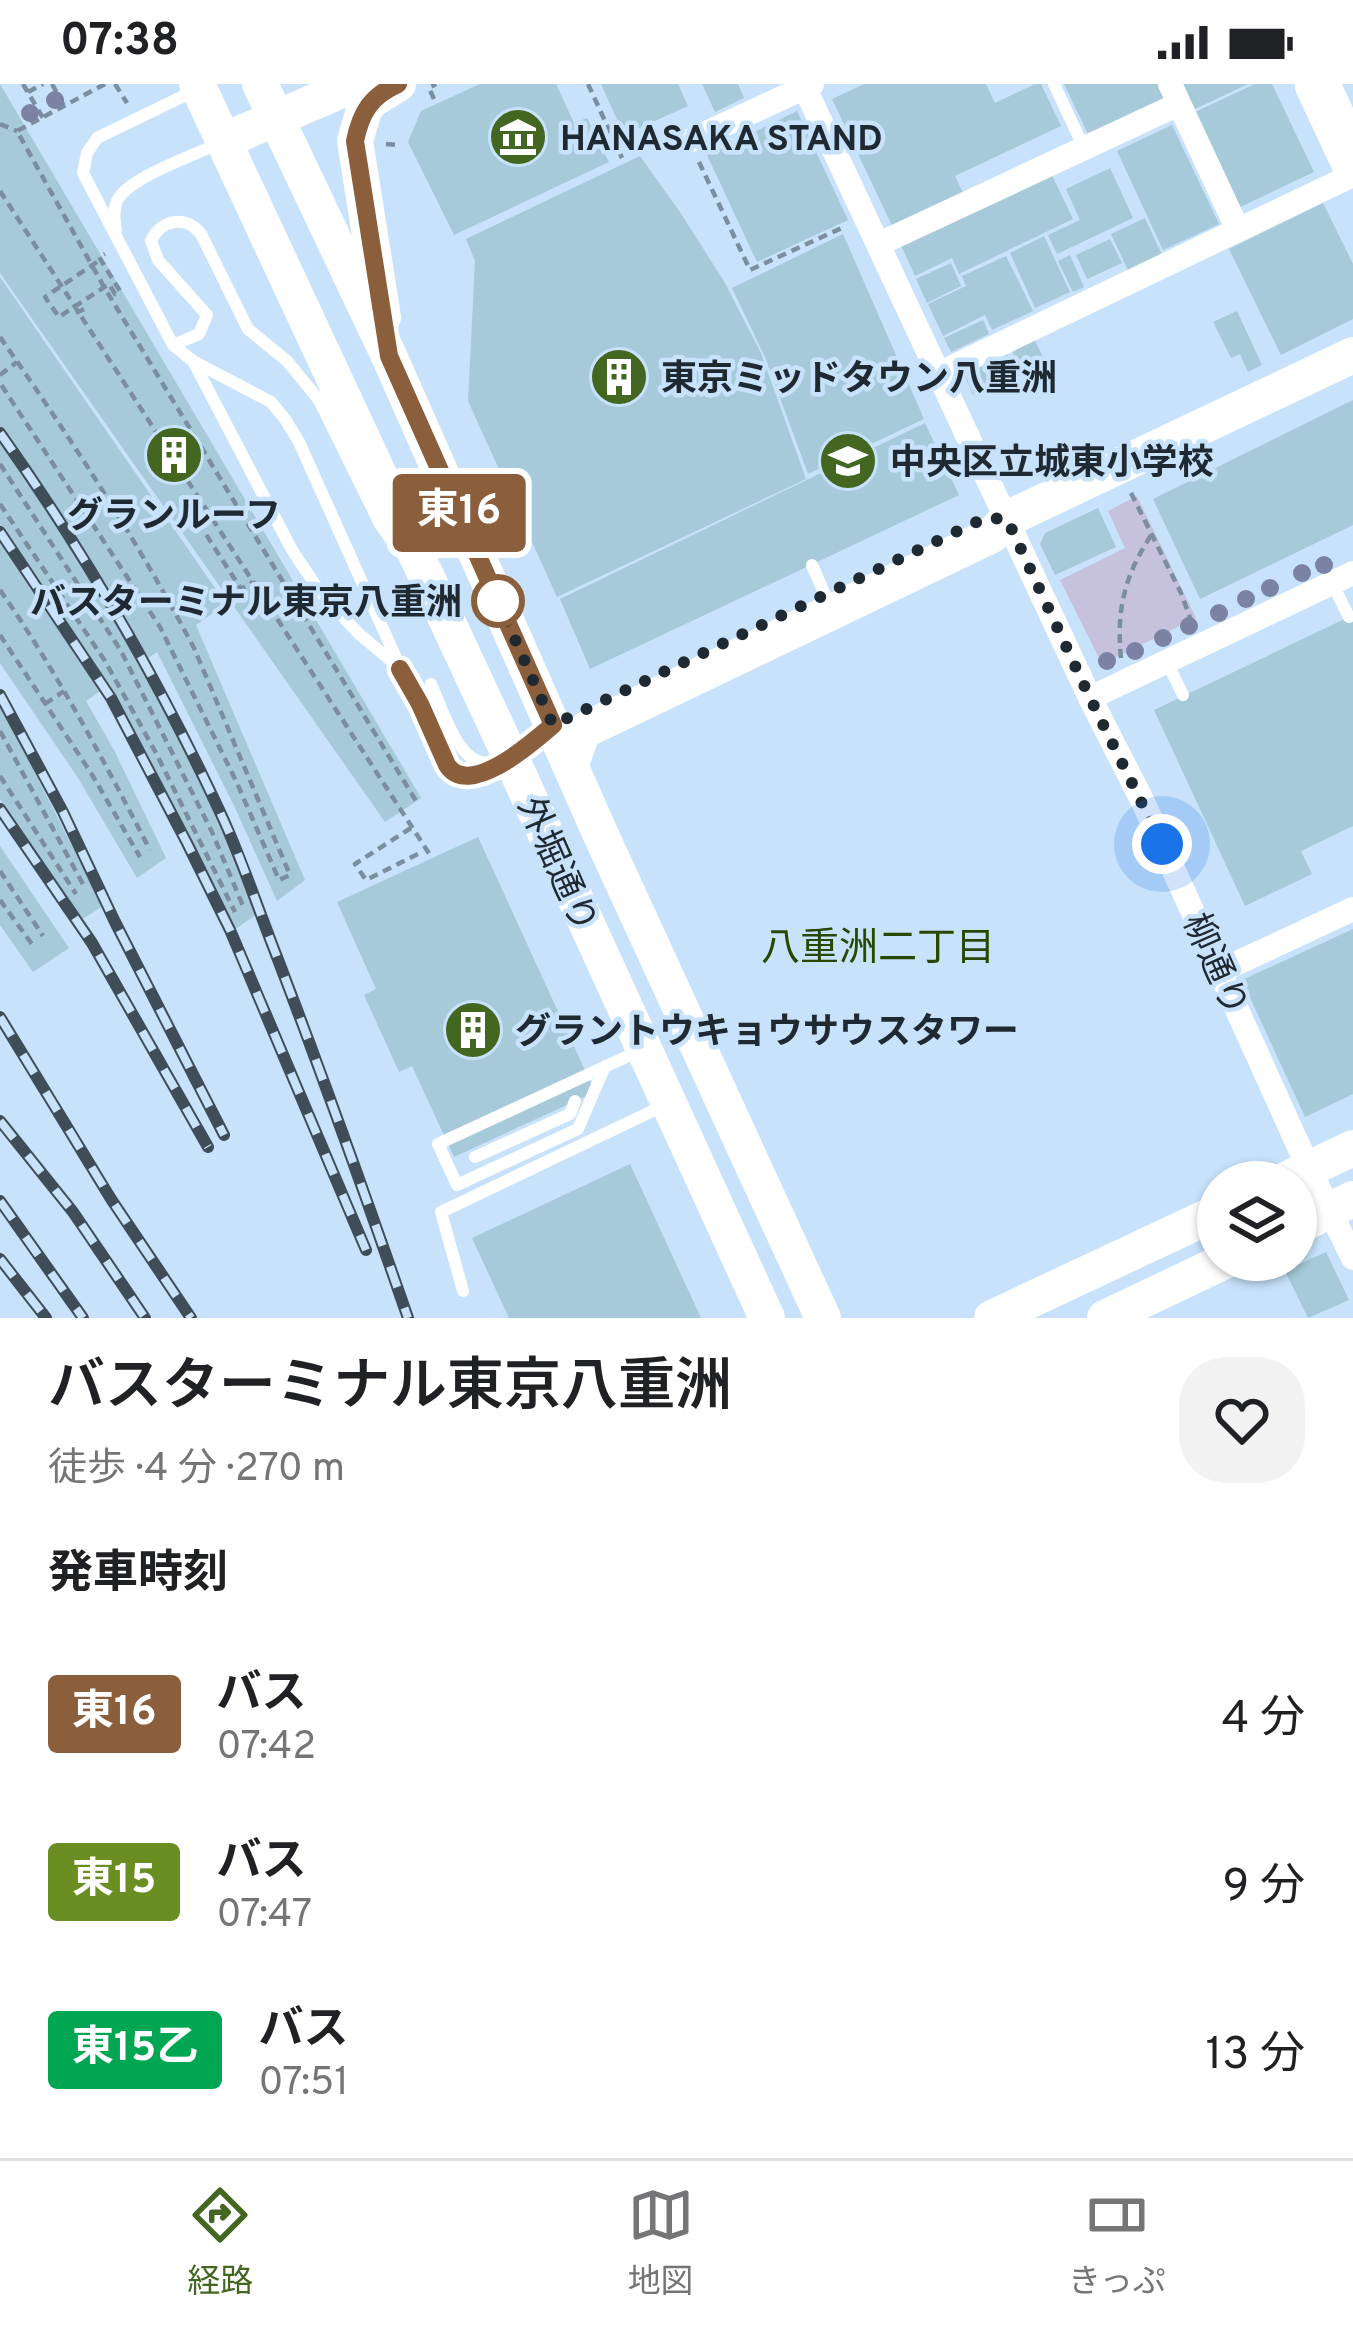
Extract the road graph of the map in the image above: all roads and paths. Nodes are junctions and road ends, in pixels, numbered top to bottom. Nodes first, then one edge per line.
1 (22, 84) edge
2 (43, 84) edge
3 (52, 84) edge
4 (82, 84) edge
5 (105, 84) edge
6 (115, 84) edge
7 (260, 84) edge
8 (356, 84) edge
9 (398, 84) edge
10 (436, 84) edge
11 (588, 84) edge
12 (1054, 84) edge
13 (1317, 84) edge
14 (806, 85) edge
15 (202, 86) edge
16 (28, 92) junction
17 (87, 94) junction
18 (1174, 94) edge
19 (142, 95) dead end
20 (434, 99) dead end
21 (64, 106) junction
22 (43, 118) junction
23 (277, 119) junction
24 (0, 124) edge
25 (16, 131) junction
26 (688, 141) joint
27 (224, 142) junction
28 (1084, 148) junction
29 (622, 158) dead end
30 (1353, 160) edge
31 (1353, 175) edge
32 (0, 191) edge
33 (844, 227) dead end
34 (1238, 230) junction
35 (119, 243) junction
36 (879, 244) junction
37 (105, 254) dead end
38 (97, 262) dead end
39 (104, 287) junction
40 (88, 307) dead end
41 (76, 311) junction
42 (0, 337) edge
43 (173, 346) junction
44 (1353, 355) edge
45 (389, 356) junction
46 (193, 361) junction
47 (17, 362) junction
48 (940, 373) junction
49 (0, 379) edge
50 (0, 464) edge
51 (1119, 466) junction
52 (182, 497) dead end
53 (0, 504) edge
54 (1007, 519) junction
55 (1152, 534) junction
56 (420, 563) junction
57 (1343, 578) edge
58 (253, 582) junction
59 (0, 590) edge
60 (177, 616) junction
61 (1349, 616) dead end
62 (160, 627) junction
63 (0, 635) edge
64 (1200, 646) junction
65 (121, 651) junction
66 (104, 661) junction
67 (1166, 662) junction
68 (400, 669) junction
69 (1124, 682) junction
70 (431, 684) dead end
71 (64, 691) junction
72 (1184, 695) dead end
73 (1090, 698) junction
74 (45, 704) junction
75 (553, 725) junction
76 (0, 731) edge
77 (511, 758) junction
78 (106, 764) junction
79 (571, 765) junction
80 (91, 773) junction
81 (0, 776) edge
82 (416, 801) dead end
83 (412, 828) junction
84 (150, 850) dead end
85 (418, 854) dead end
86 (140, 857) dead end
87 (432, 858) dead end
88 (0, 871) edge
89 (85, 888) dead end
90 (76, 894) dead end
91 (0, 900) edge
92 (243, 906) dead end
93 (1353, 909) edge
94 (235, 912) dead end
95 (44, 935) dead end
96 (34, 947) dead end
97 (1220, 971) junction
98 (642, 1049) junction
99 (605, 1066) junction
100 (575, 1101) dead end
101 (668, 1103) junction
102 (1353, 1148) edge
103 (475, 1157) dead end
104 (1290, 1161) edge
105 (1317, 1165) edge
106 (1342, 1205) edge
107 (1197, 1222) edge
108 (1353, 1258) edge
109 (1197, 1274) edge
110 (463, 1292) dead end
111 (767, 1318) edge
112 (824, 1318) edge
113 (992, 1318) edge
114 (1106, 1318) edge

1 - 16 path
2 - 16 path
3 - 21 path
4 - 17 path
5 - 17 path
6 - 19 path
7 - 23 main road, 外堀通り
8 - 23 main road
9 - 45 main road
10 - 20 path
11 - 29 path
12 - 28 lane
13 - 30 highway
14 - 26 street
14 - 36 street, 柳通り
15 - 27 main road, 外堀通り
15 - 35 lane
16 - 22 path
17 - 21 path
18 - 28 street
18 - 34 street
21 - 22 path
22 - 25 path
23 - 27 main road
23 - 45 main road, 外堀通り
24 - 25 path
25 - 39 path
26 - 33 path
27 - 35 lane
27 - 56 main road, 外堀通り
28 - 36 street
31 - 34 street
32 - 41 path
34 - 48 street
35 - 43 lane
36 - 48 street, 柳通り
37 - 39 path
38 - 41 path
39 - 41 path
39 - 82 path
40 - 41 path
41 - 58 path
42 - 47 path
43 - 46 lane
43 - 56 lane
44 - 51 main road
45 - 75 main road, 外堀通り
46 - 68 lane
46 - 68 lane
47 - 49 path
47 - 60 path
48 - 54 street, 柳通り
49 - 62 path
50 - 65 path
51 - 54 main road
51 - 55 path
52 - 58 path
53 - 66 path
54 - 73 street, 柳通り
54 - 75 main road
54 - 79 main road
55 - 64 path
55 - 69 path
56 - 77 main road, 外堀通り
57 - 61 lane
57 - 64 street
58 - 83 path
59 - 71 path
60 - 62 path
60 - 62 path
63 - 74 path
64 - 67 street
65 - 66 path
65 - 92 path
66 - 94 path
67 - 69 street
67 - 72 lane
68 - 77 lane
69 - 73 street
70 - 77 lane
71 - 74 path
71 - 78 path
73 - 97 street, 柳通り
74 - 80 path
75 - 77 main road
75 - 79 main road, 外堀通り
76 - 89 path
77 - 98 main road, 外堀通り
78 - 80 path
78 - 84 path
79 - 112 main road, 外堀通り
80 - 86 path
81 - 90 path
83 - 85 path
83 - 87 path
88 - 95 path
91 - 96 path
93 - 97 street
97 - 104 street, 柳通り
98 - 99 lane
98 - 101 main road, 外堀通り
99 - 99 lane
100 - 103 lane
101 - 110 lane
101 - 111 main road, 外堀通り
102 - 105 main road
106 - 108 street, 柳通り
107 - 113 main road
109 - 114 main road

